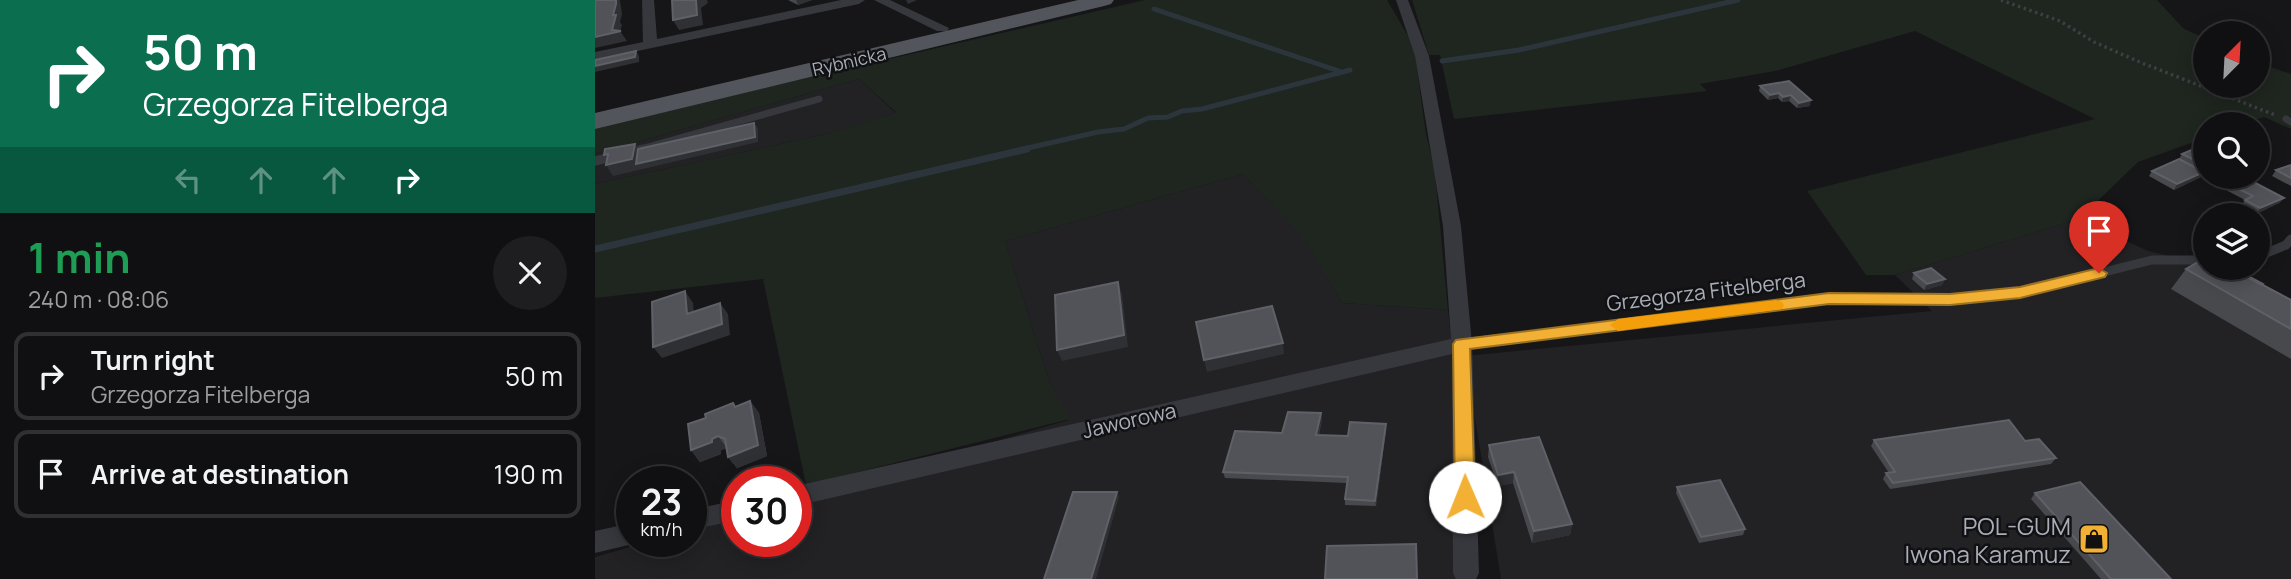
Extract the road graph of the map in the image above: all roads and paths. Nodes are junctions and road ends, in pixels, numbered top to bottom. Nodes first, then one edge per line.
1 (648, 0) edge
2 (859, 0) edge
3 (880, 0) edge
4 (1064, 0) edge
5 (1104, 0) edge
6 (1402, 0) edge
7 (2001, 0) edge
8 (943, 28) junction
9 (650, 44) junction
10 (595, 56) edge
11 (819, 99) dead end
12 (595, 105) edge
13 (595, 121) edge
14 (2288, 121) edge
15 (595, 162) edge
16 (2291, 239) edge
17 (2270, 252) edge
18 (2193, 260) edge
19 (1462, 344) junction
20 (812, 492) edge
21 (616, 537) edge
22 (595, 542) edge
23 (1466, 573) dead end

1 - 9 street
2 - 9 street
3 - 8 street
4 - 8 main road, Rybnicka
5 - 13 main road, Rybnicka
6 - 19 street
7 - 14 path
8 - 12 main road, Rybnicka
9 - 10 street
11 - 15 lane
16 - 17 lane
18 - 19 lane, Grzegorza Fitelberga
19 - 20 street, Jaworowa
19 - 23 street
21 - 22 street

